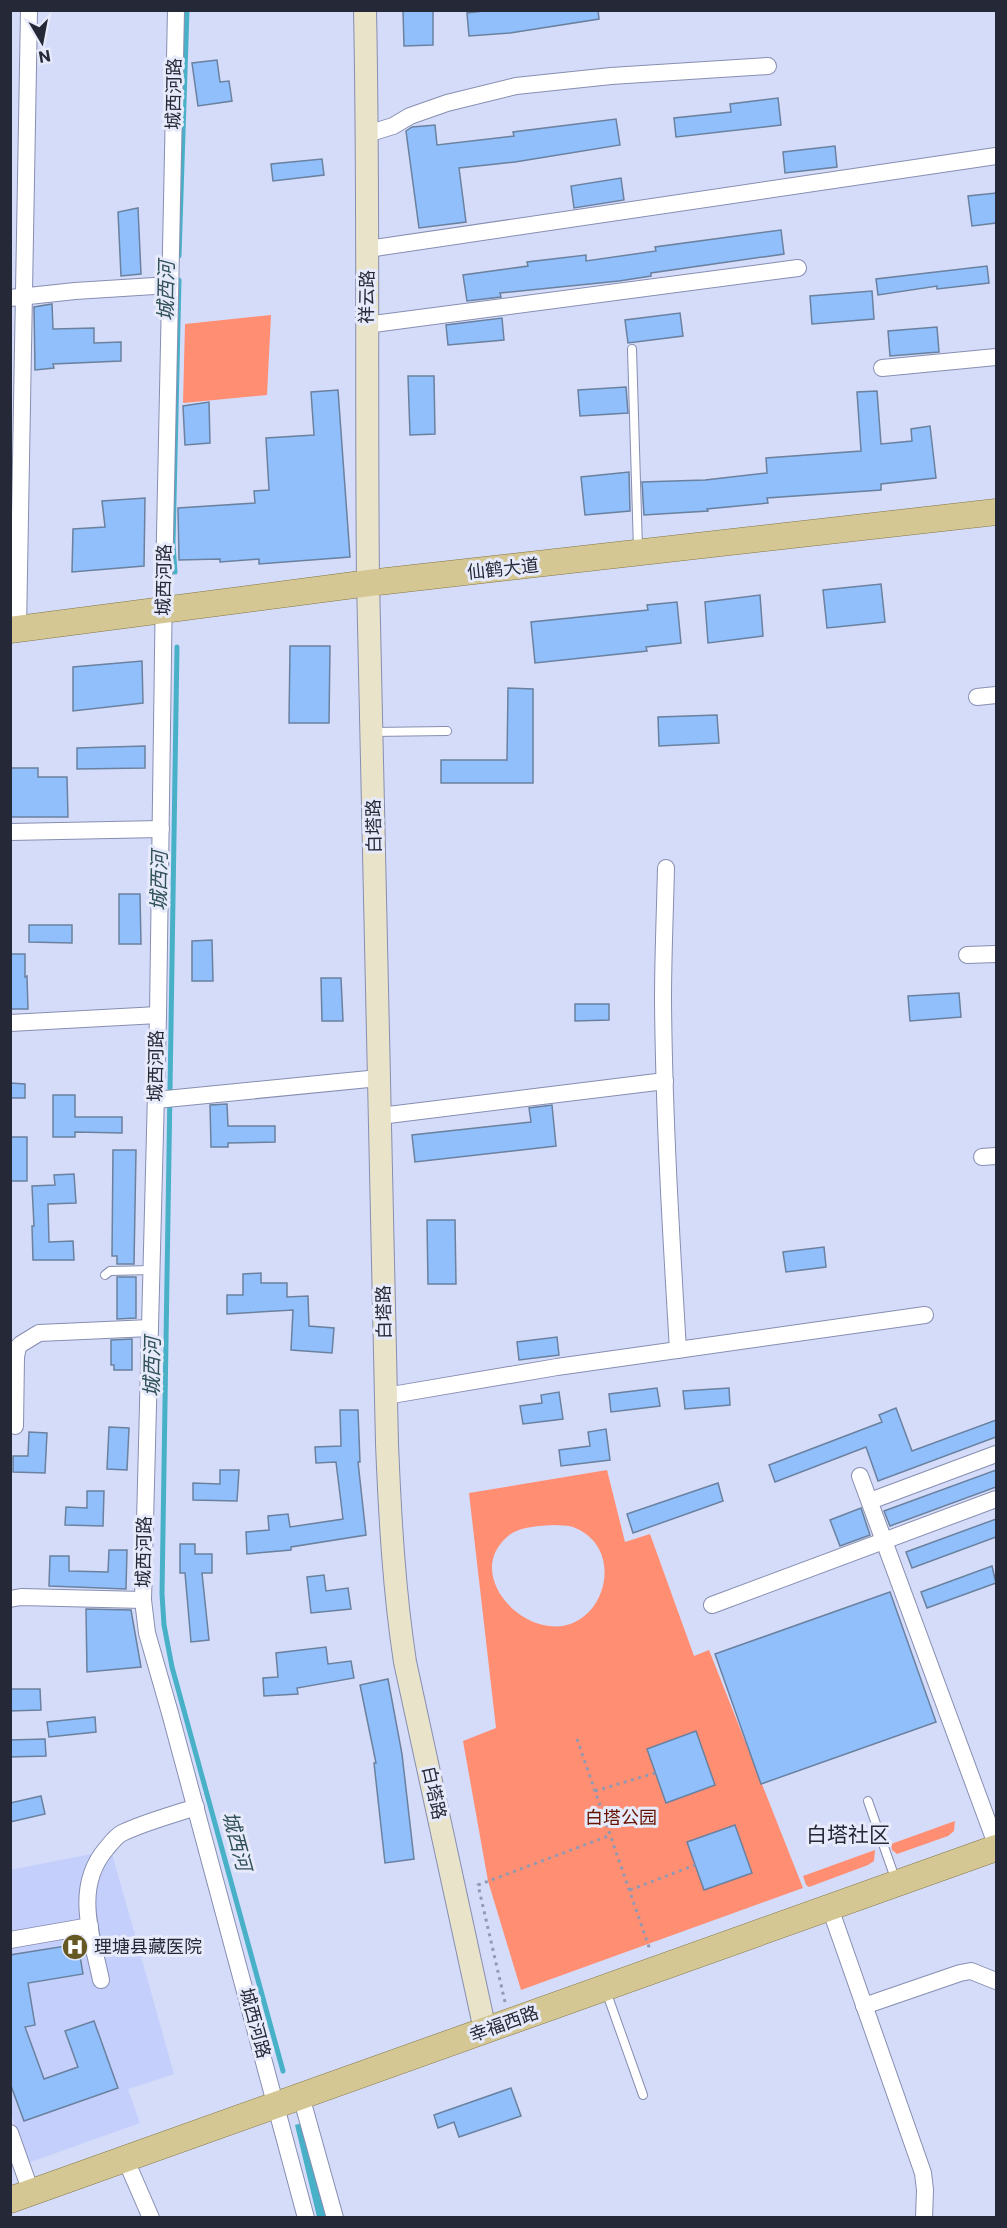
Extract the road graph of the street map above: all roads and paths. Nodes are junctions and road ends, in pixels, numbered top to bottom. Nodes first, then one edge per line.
1 (29, 10) edge
2 (176, 10) edge
3 (365, 10) edge
4 (768, 66) dead end
5 (368, 134) junction
6 (996, 156) edge
7 (368, 249) junction
8 (798, 267) dead end
9 (170, 285) junction
10 (17, 298) edge
11 (366, 325) junction
12 (632, 349) dead end
13 (996, 357) edge
14 (882, 368) dead end
15 (996, 512) edge
16 (639, 554) junction
17 (369, 583) junction
18 (163, 611) junction
19 (14, 630) edge
20 (996, 695) edge
21 (977, 697) dead end
22 (447, 731) dead end
23 (372, 732) junction
24 (160, 829) junction
25 (10, 832) edge
26 (666, 868) dead end
27 (996, 954) edge
28 (967, 956) dead end
29 (158, 1015) junction
30 (11, 1023) edge
31 (10, 1030) edge
32 (379, 1078) junction
33 (665, 1081) junction
34 (167, 1099) junction
35 (380, 1116) junction
36 (151, 1270) junction
37 (105, 1275) dead end
38 (925, 1315) dead end
39 (150, 1328) junction
40 (678, 1350) junction
41 (386, 1396) junction
42 (15, 1426) dead end
43 (996, 1454) edge
44 (860, 1476) dead end
45 (996, 1499) edge
46 (870, 1501) junction
47 (884, 1540) junction
48 (10, 1599) edge
49 (142, 1600) junction
50 (711, 1605) dead end
51 (577, 1739) dead end
52 (655, 1773) dead end
53 (595, 1791) junction
54 (868, 1801) dead end
55 (196, 1807) junction
56 (611, 1835) junction
57 (996, 1846) edge
58 (695, 1865) dead end
59 (897, 1885) junction
60 (630, 1890) junction
61 (830, 1908) junction
62 (90, 1926) junction
63 (10, 1940) edge
64 (650, 1950) dead end
65 (101, 1980) dead end
66 (996, 1981) edge
67 (605, 1988) junction
68 (505, 2002) dead end
69 (864, 2006) junction
70 (486, 2030) junction
71 (643, 2094) dead end
72 (301, 2096) junction
73 (277, 2104) junction
74 (10, 2133) edge
75 (125, 2158) junction
76 (21, 2196) edge
77 (151, 2217) edge
78 (306, 2217) edge
79 (335, 2217) edge
80 (924, 2217) edge

1 - 10 street
2 - 9 street, 城西河路
3 - 5 street, 祥云路
4 - 5 street
5 - 7 street, 祥云路
6 - 7 street
7 - 11 street, 祥云路
8 - 11 street
9 - 10 street
9 - 18 street, 城西河路
10 - 19 street
11 - 17 street, 祥云路
12 - 16 lane
13 - 14 street
15 - 16 main road, 仙鹤大道
16 - 17 main road, 仙鹤大道
17 - 18 main road, 仙鹤大道
17 - 23 street, 白塔路
18 - 19 main road, 仙鹤大道
18 - 24 street, 城西河路
20 - 21 street
22 - 23 lane
23 - 32 street, 白塔路
24 - 25 street
24 - 29 street, 城西河路
26 - 33 street
27 - 28 street
29 - 30 street
29 - 34 street, 城西河路
30 - 31 lane
32 - 34 street
32 - 35 street, 白塔路
33 - 35 street
33 - 40 street
34 - 36 street, 城西河路
35 - 41 street, 白塔路
36 - 37 lane
36 - 39 street, 城西河路
38 - 40 street
39 - 42 street
39 - 49 street, 城西河路
40 - 41 street
41 - 70 street, 白塔路
43 - 46 street
44 - 46 street
45 - 47 street
46 - 47 street
47 - 50 street
47 - 57 street
48 - 49 street
49 - 55 street, 城西河路
51 - 53 path
52 - 53 path
53 - 56 path
54 - 59 lane
55 - 62 street
55 - 73 street, 城西河路
56 - 60 path
56 - 68 path
57 - 59 main road, 幸福西路
58 - 60 path
59 - 61 main road, 幸福西路
60 - 64 path
61 - 67 main road, 幸福西路
61 - 69 street
62 - 63 street
62 - 65 street
66 - 69 street
67 - 70 main road, 幸福西路
67 - 71 lane
69 - 80 street
70 - 72 main road, 幸福西路
72 - 73 main road, 幸福西路
72 - 79 street
73 - 75 main road, 幸福西路
73 - 78 street, 城西河路
74 - 76 street
75 - 76 main road, 幸福西路
75 - 77 street

